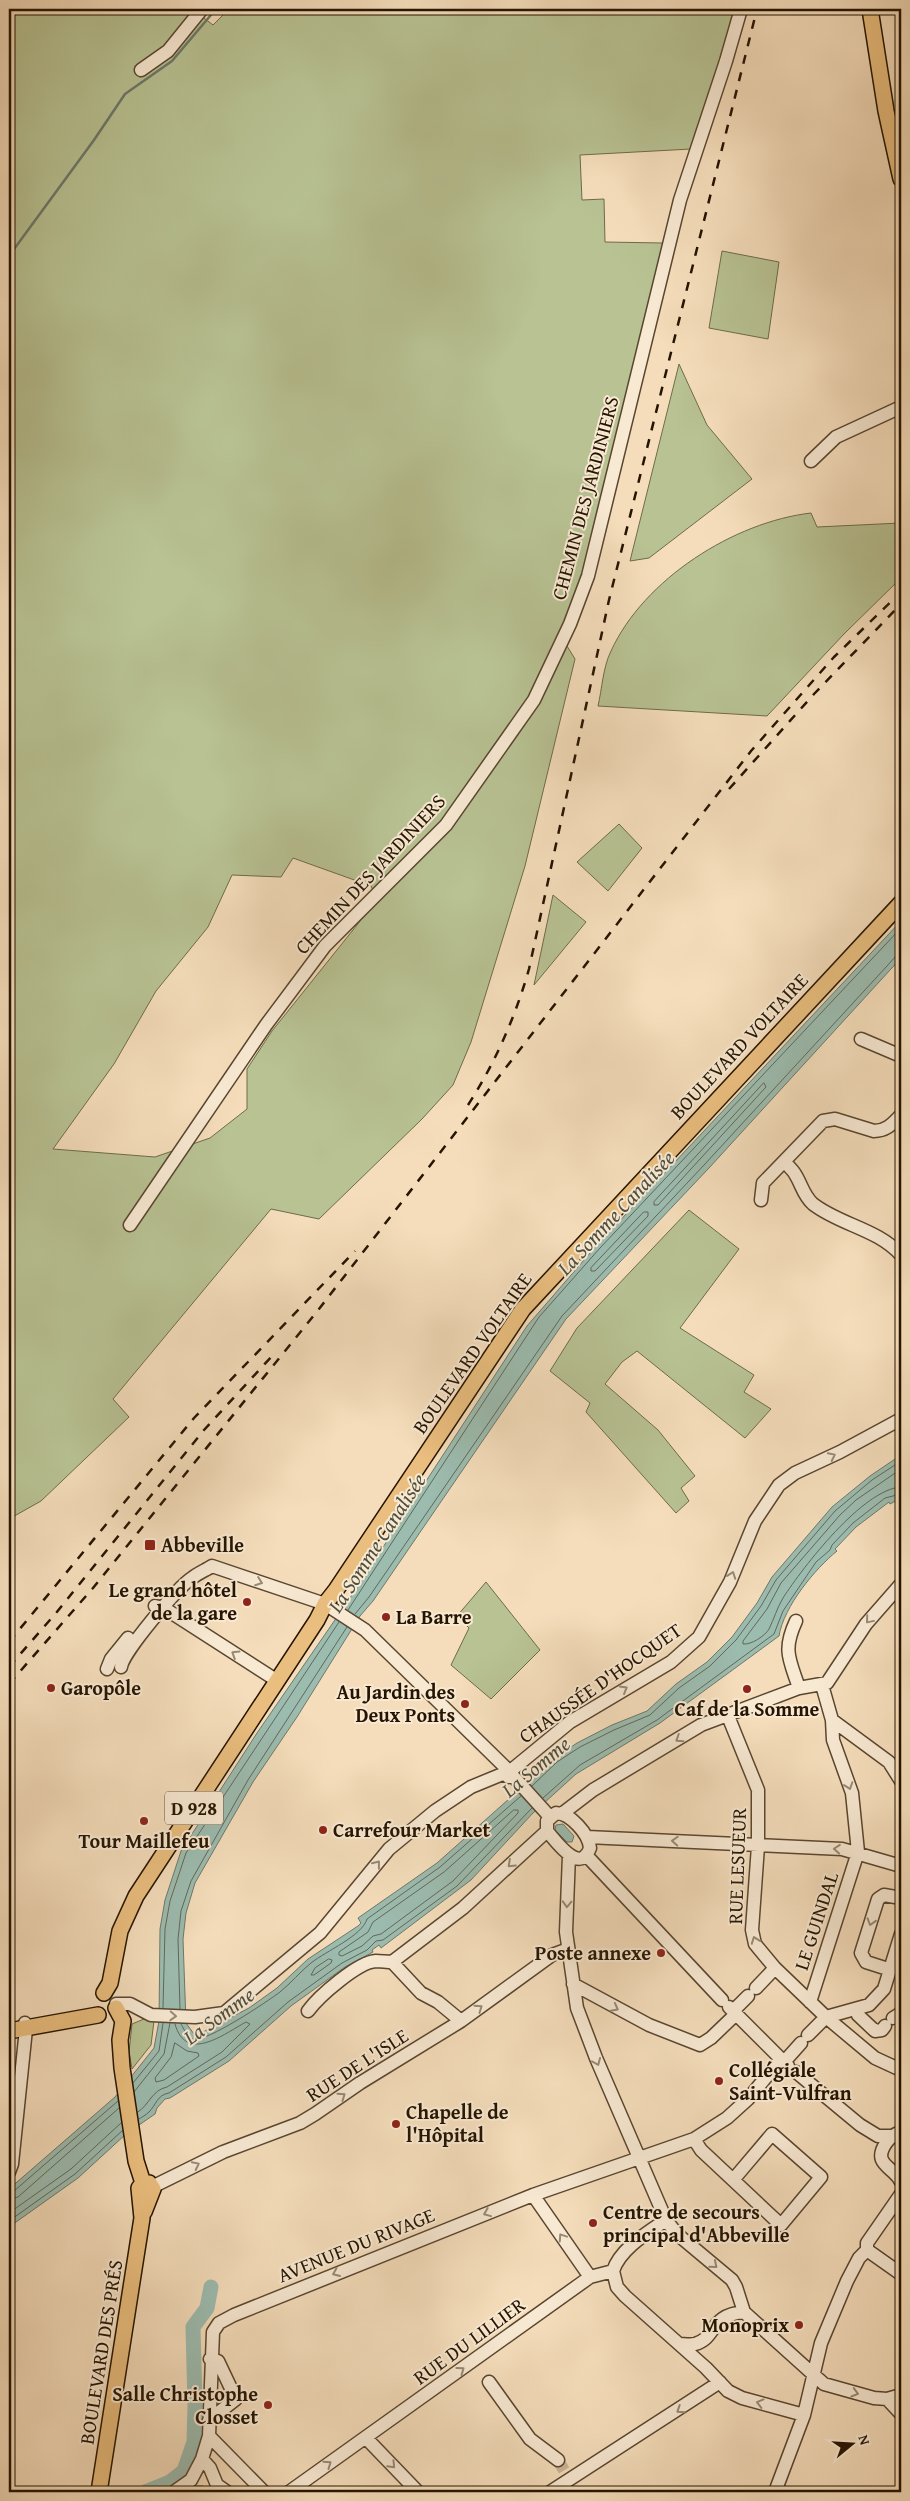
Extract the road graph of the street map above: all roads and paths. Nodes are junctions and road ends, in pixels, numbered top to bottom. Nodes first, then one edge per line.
1 (202, 9) edge
2 (741, 9) edge
3 (870, 9) edge
4 (142, 70) dead end
5 (901, 180) edge
6 (901, 407) edge
7 (811, 461) dead end
8 (901, 904) edge
9 (861, 1039) dead end
10 (901, 1056) edge
11 (901, 1115) edge
12 (785, 1162) junction
13 (761, 1200) dead end
14 (130, 1225) dead end
15 (901, 1255) edge
16 (901, 1419) edge
17 (901, 1584) edge
18 (159, 1607) junction
19 (329, 1608) junction
20 (796, 1621) dead end
21 (121, 1667) dead end
22 (107, 1669) dead end
23 (276, 1680) junction
24 (822, 1685) junction
25 (799, 1688) junction
26 (728, 1716) junction
27 (832, 1720) junction
28 (511, 1773) junction
29 (901, 1781) edge
30 (546, 1813) junction
31 (563, 1813) junction
32 (547, 1831) junction
33 (587, 1837) junction
34 (758, 1846) junction
35 (858, 1852) junction
36 (569, 1855) junction
37 (586, 1855) junction
38 (901, 1866) edge
39 (901, 1898) edge
40 (901, 1934) edge
41 (568, 1949) junction
42 (392, 1962) junction
43 (895, 1965) edge
44 (775, 1968) junction
45 (573, 1984) junction
46 (810, 2002) junction
47 (109, 2008) junction
48 (730, 2008) junction
49 (857, 2010) junction
50 (308, 2011) dead end
51 (148, 2014) junction
52 (826, 2016) junction
53 (893, 2019) edge
54 (461, 2021) junction
55 (25, 2026) junction
56 (9, 2030) edge
57 (787, 2065) junction
58 (901, 2070) edge
59 (897, 2134) edge
60 (694, 2139) junction
61 (880, 2142) junction
62 (638, 2157) junction
63 (10, 2168) edge
64 (733, 2180) junction
65 (900, 2180) edge
66 (147, 2190) junction
67 (901, 2194) edge
68 (533, 2195) junction
69 (666, 2220) junction
70 (868, 2250) junction
71 (613, 2271) junction
72 (901, 2274) edge
73 (590, 2277) junction
74 (744, 2312) junction
75 (704, 2340) junction
76 (679, 2344) junction
77 (210, 2359) junction
78 (704, 2366) junction
79 (812, 2373) junction
80 (489, 2382) dead end
81 (720, 2382) junction
82 (901, 2395) edge
83 (887, 2399) junction
84 (901, 2414) edge
85 (804, 2415) junction
86 (209, 2420) junction
87 (209, 2436) junction
88 (366, 2438) junction
89 (202, 2459) junction
90 (558, 2460) tunnel mouth
91 (191, 2480) junction
92 (221, 2490) edge
93 (99, 2492) edge
94 (174, 2492) edge
95 (264, 2492) edge
96 (289, 2492) edge
97 (418, 2492) edge
98 (550, 2492) edge
99 (775, 2492) edge

1 - 4 street
2 - 14 street, CHEMIN DES JARDINIERS
3 - 5 main road
6 - 7 street
8 - 19 main road, BOULEVARD VOLTAIRE / D 928
9 - 10 street
11 - 12 street
12 - 13 street
12 - 15 street
28 -> 16 street, CHAUSSÉE D'HOCQUET
17 -> 24 street
18 -> 19 street
18 - 21 street
18 - 22 street
23 -> 18 street
19 - 23 main road, D 928
19 - 28 street
20 - 25 street
23 - 47 main road, D 928
24 - 25 street
24 - 27 street
25 - 26 street
26 -> 31 street
26 - 34 street, RUE LESUEUR
27 - 29 street
27 -> 35 street
28 - 30 street
51 -> 28 street, CHAUSSÉE D'HOCQUET
30 - 31 street
30 - 32 street
31 - 33 street
32 - 36 street
32 -> 42 street
34 -> 33 street
33 - 37 street
35 -> 34 street
44 -> 34 street, RUE LESUEUR
35 - 38 street
35 - 46 street, LE GUINDAL
36 - 37 street
36 -> 41 street
37 - 48 street
39 -> 43 street
40 - 43 street
41 - 45 street
54 -> 41 street, RUE DE L'ISLE
42 - 50 street
42 - 54 street
43 - 49 street
44 - 46 street, RUE LESUEUR
44 - 48 street
45 -> 48 street
45 -> 62 street
46 - 52 street, RUE LESUEUR
47 - 51 street
47 - 51 street
47 - 55 main road
47 - 66 main road, BOULEVARD DES PRÉS
48 - 57 street
49 - 52 street
49 - 53 street
52 - 57 street, AVENUE DU RIVAGE
52 - 58 street, RUE LESUEUR
66 -> 54 street, RUE DE L'ISLE
55 - 56 main road
55 - 63 street
57 - 60 street, AVENUE DU RIVAGE
57 - 61 street
59 - 61 street
60 - 62 street, AVENUE DU RIVAGE
60 - 64 street
61 - 65 street
62 - 68 street, AVENUE DU RIVAGE
62 - 69 street
64 - 64 street
66 - 93 main road, BOULEVARD DES PRÉS
67 - 70 street
73 -> 68 street
68 -> 77 street, AVENUE DU RIVAGE
69 - 71 street
69 -> 74 street
70 - 72 street
70 - 79 street
71 - 73 street, RUE DU LILLIER
71 - 76 street
88 -> 73 street, RUE DU LILLIER
74 - 75 street
74 - 79 street
75 - 76 street
75 - 78 street
76 - 78 street
77 - 86 street, AVENUE DU RIVAGE
77 - 86 street
78 - 81 street
79 -> 83 street
79 - 85 street
80 - 90 street
85 -> 81 street
81 -> 98 street
82 - 83 street
83 - 84 street
85 - 99 street
86 - 87 street, AVENUE DU RIVAGE
87 - 89 street, AVENUE DU RIVAGE
87 - 95 street
96 -> 88 street, RUE DU LILLIER
88 -> 97 street
89 - 91 street, AVENUE DU RIVAGE
89 - 92 street
91 - 92 street
91 - 94 street

